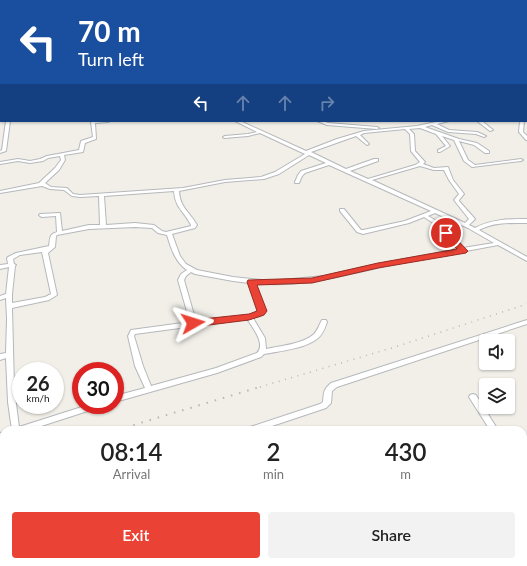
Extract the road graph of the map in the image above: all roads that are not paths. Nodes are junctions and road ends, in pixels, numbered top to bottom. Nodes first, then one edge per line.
1 (8, 122) edge
2 (93, 122) edge
3 (240, 122) edge
4 (322, 122) edge
5 (480, 122) edge
6 (522, 122) edge
7 (432, 123) edge
8 (422, 127) junction
9 (406, 128) junction
10 (385, 129) junction
11 (491, 130) dead end
12 (260, 132) junction
13 (438, 133) junction
14 (357, 134) junction
15 (484, 136) dead end
16 (225, 137) dead end
17 (527, 139) edge
18 (456, 140) junction
19 (367, 144) dead end
20 (440, 151) dead end
21 (0, 152) edge
22 (487, 152) dead end
23 (308, 153) junction
24 (62, 154) junction
25 (376, 160) dead end
26 (521, 160) dead end
27 (330, 162) junction
28 (0, 163) edge
29 (420, 165) junction
30 (347, 170) junction
31 (368, 180) junction
32 (298, 182) dead end
33 (42, 184) junction
34 (176, 189) junction
35 (0, 192) edge
36 (101, 195) junction
37 (342, 210) dead end
38 (436, 211) junction
39 (42, 215) dead end
40 (425, 216) junction
41 (527, 221) edge
42 (466, 225) junction
43 (103, 226) junction
44 (475, 230) junction
45 (60, 232) junction
46 (168, 233) junction
47 (500, 243) junction
48 (50, 249) junction
49 (463, 251) junction
50 (527, 259) edge
51 (13, 265) junction
52 (0, 267) edge
53 (191, 270) junction
54 (252, 282) junction
55 (9, 296) junction
56 (0, 298) edge
57 (10, 306) junction
58 (249, 317) junction
59 (324, 322) dead end
60 (527, 322) edge
61 (193, 323) junction
62 (262, 352) junction
63 (9, 355) junction
64 (0, 357) edge
65 (149, 389) junction
66 (124, 396) edge
67 (473, 397) dead end
68 (72, 413) edge
69 (16, 426) edge
70 (30, 426) edge
71 (268, 426) edge
72 (491, 426) edge

1 - 21 street
2 - 24 street
3 - 12 street
4 - 10 street
5 - 11 street
6 - 17 street
7 - 8 street
7 - 15 street
8 - 9 street
8 - 13 street
9 - 10 street
9 - 29 street
10 - 14 street
12 - 16 street
12 - 23 street
13 - 18 street
13 - 20 street
14 - 19 street
14 - 23 street
18 - 22 street
18 - 26 street
23 - 27 street
23 - 34 street
24 - 28 street
24 - 33 street
25 - 30 street
27 - 30 street
27 - 32 street
29 - 31 street
29 - 42 street
30 - 31 street
31 - 38 street
33 - 35 street
33 - 36 street
34 - 36 street
34 - 46 street
36 - 43 street
37 - 40 street
38 - 40 street
38 - 42 street
39 - 45 street
40 - 49 street
41 - 44 street
42 - 44 street
43 - 45 street
43 - 46 street
44 - 47 street
45 - 48 street
46 - 53 street
47 - 49 street
47 - 50 street
48 - 51 street
48 - 57 street
49 - 54 street
51 - 52 street
51 - 55 street
53 - 54 street
53 - 61 street
54 - 58 street
55 - 56 street
55 - 57 street
57 - 63 street
58 - 61 street
58 - 62 street
59 - 62 street
60 - 71 street
61 - 65 street
62 - 65 street
63 - 64 street
63 - 69 street
65 - 66 street
67 - 72 street
68 - 70 street

